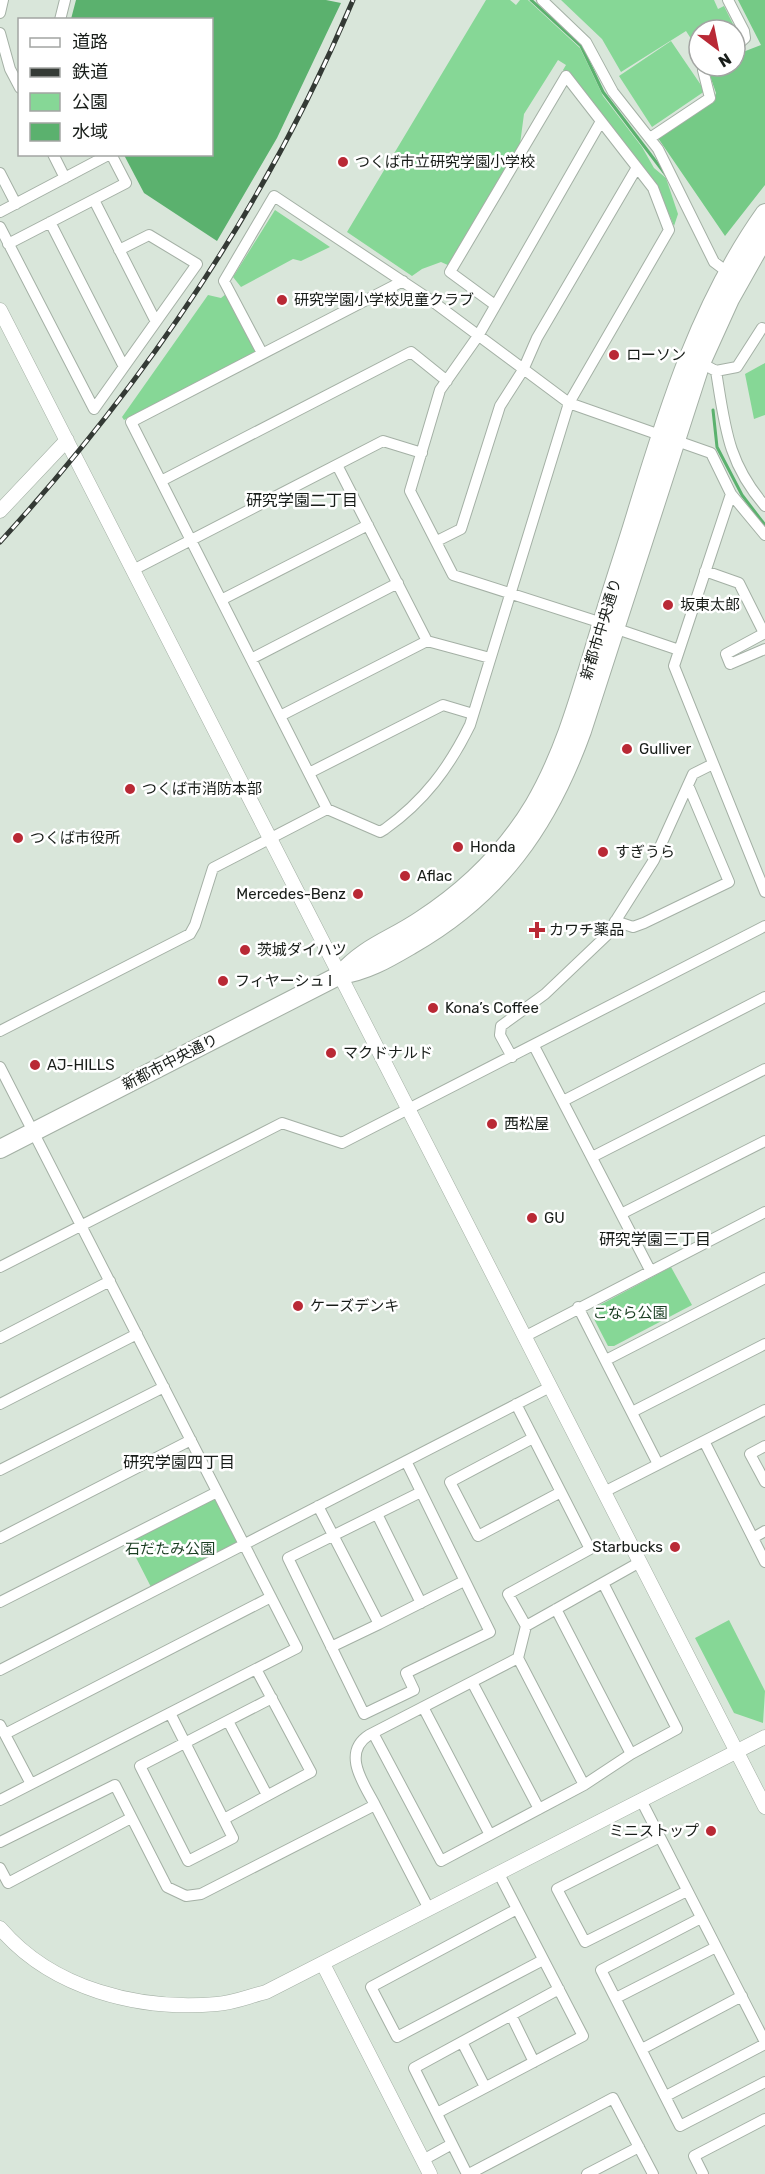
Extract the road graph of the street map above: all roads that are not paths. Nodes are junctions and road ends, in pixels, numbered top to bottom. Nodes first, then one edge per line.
1 (3, 0) edge
2 (65, 0) edge
3 (542, 0) edge
4 (728, 0) edge
5 (0, 13) edge
6 (60, 18) edge
7 (738, 18) edge
8 (0, 33) edge
9 (705, 78) edge
10 (18, 84) edge
11 (600, 123) junction
12 (650, 138) junction
13 (54, 156) edge
14 (106, 156) edge
15 (111, 156) edge
16 (636, 169) junction
17 (0, 173) edge
18 (65, 178) junction
19 (94, 200) junction
20 (16, 204) junction
21 (0, 212) edge
22 (765, 213) edge
23 (50, 222) junction
24 (0, 227) edge
25 (765, 237) edge
26 (8, 244) junction
27 (119, 250) junction
28 (726, 272) junction
29 (403, 281) junction
30 (495, 305) junction
31 (0, 309) edge
32 (156, 322) junction
33 (762, 328) dead end
34 (478, 336) junction
35 (262, 353) junction
36 (124, 367) junction
37 (709, 367) junction
38 (523, 370) junction
39 (447, 381) junction
40 (569, 403) junction
41 (67, 440) junction
42 (667, 440) junction
43 (422, 453) junction
44 (337, 465) junction
45 (161, 481) junction
46 (731, 494) junction
47 (765, 506) edge
48 (0, 511) edge
49 (368, 525) junction
50 (765, 535) edge
51 (191, 540) junction
52 (437, 541) junction
53 (133, 570) junction
54 (705, 571) junction
55 (398, 584) junction
56 (510, 591) junction
57 (221, 600) junction
58 (609, 626) junction
59 (765, 633) edge
60 (427, 641) junction
61 (765, 649) edge
62 (679, 650) junction
63 (490, 658) junction
64 (251, 659) junction
65 (473, 714) junction
66 (280, 716) junction
67 (713, 764) junction
68 (309, 773) junction
69 (688, 785) junction
70 (327, 809) junction
71 (269, 839) junction
72 (765, 892) edge
73 (615, 921) junction
74 (765, 926) edge
75 (340, 975) junction
76 (765, 997) edge
77 (0, 1030) edge
78 (534, 1046) junction
79 (512, 1057) junction
80 (0, 1067) edge
81 (765, 1069) edge
82 (562, 1101) junction
83 (409, 1109) junction
84 (33, 1132) junction
85 (765, 1141) edge
86 (0, 1149) edge
87 (592, 1157) junction
88 (765, 1212) edge
89 (621, 1214) junction
90 (81, 1225) junction
91 (0, 1267) edge
92 (650, 1270) junction
93 (765, 1278) edge
94 (110, 1281) junction
95 (578, 1307) junction
96 (137, 1334) junction
97 (524, 1337) junction
98 (0, 1338) edge
99 (765, 1344) edge
100 (606, 1360) junction
101 (164, 1387) junction
102 (550, 1387) junction
103 (0, 1404) edge
104 (516, 1404) junction
105 (765, 1410) edge
106 (632, 1412) junction
107 (533, 1438) junction
108 (191, 1440) junction
109 (704, 1441) junction
110 (765, 1446) edge
111 (406, 1461) junction
112 (658, 1464) junction
113 (0, 1470) edge
114 (765, 1482) edge
115 (217, 1492) junction
116 (421, 1492) junction
117 (561, 1492) junction
118 (604, 1492) junction
119 (318, 1506) junction
120 (377, 1514) junction
121 (765, 1531) edge
122 (333, 1535) junction
123 (0, 1538) edge
124 (753, 1538) junction
125 (244, 1544) junction
126 (640, 1562) junction
127 (765, 1562) edge
128 (465, 1581) junction
129 (603, 1583) junction
130 (271, 1597) junction
131 (0, 1602) edge
132 (421, 1603) junction
133 (556, 1609) junction
134 (379, 1624) junction
135 (526, 1626) junction
136 (331, 1647) junction
137 (518, 1658) junction
138 (256, 1669) junction
139 (0, 1670) edge
140 (472, 1682) junction
141 (272, 1698) junction
142 (423, 1707) junction
143 (170, 1713) junction
144 (228, 1721) junction
145 (2, 1730) edge
146 (373, 1733) junction
147 (765, 1737) edge
148 (185, 1743) junction
149 (737, 1751) junction
150 (631, 1754) junction
151 (30, 1784) junction
152 (584, 1785) junction
153 (267, 1795) junction
154 (0, 1800) edge
155 (642, 1802) junction
156 (375, 1805) junction
157 (765, 1807) edge
158 (539, 1809) junction
159 (131, 1818) junction
160 (224, 1819) junction
161 (490, 1835) junction
162 (660, 1837) junction
163 (0, 1842) edge
164 (0, 1868) edge
165 (499, 1874) junction
166 (687, 1891) junction
167 (429, 1909) junction
168 (517, 1909) junction
169 (701, 1918) junction
170 (0, 1928) edge
171 (716, 1947) junction
172 (543, 1960) junction
173 (323, 1964) junction
174 (559, 1989) junction
175 (742, 1996) junction
176 (616, 1998) junction
177 (511, 2015) junction
178 (462, 2042) junction
179 (765, 2043) edge
180 (642, 2049) junction
181 (534, 2062) junction
182 (765, 2082) edge
183 (485, 2087) junction
184 (666, 2096) junction
185 (436, 2113) junction
186 (765, 2119) edge
187 (452, 2144) junction
188 (639, 2147) junction
189 (423, 2160) junction
190 (590, 2173) edge
191 (430, 2174) edge
192 (468, 2174) edge
193 (653, 2174) edge
194 (703, 2174) edge

1 - 5 street
2 - 6 street
3 - 12 street
4 - 7 street
8 - 10 street
9 - 12 street
11 - 16 street
11 - 30 street
11 - 30 street
12 - 28 street
13 - 18 street
14 - 18 street
15 - 19 street
16 - 38 street
16 - 40 street
17 - 20 street
18 - 20 street
19 - 23 street
19 - 27 street
20 - 21 street
22 - 28 main road, 新都市中央通り
23 - 26 street
23 - 36 street
24 - 26 street
25 - 37 main road, 新都市中央通り
26 - 36 street
27 - 32 street
27 - 32 street
28 - 42 main road, 新都市中央通り
29 - 34 street
29 - 35 street
29 - 35 street
30 - 34 street
31 - 41 street
32 - 36 street
33 - 37 street
34 - 38 street
34 - 39 street
35 - 45 street
37 - 42 main road, 新都市中央通り
37 - 47 street
38 - 40 street
38 - 52 street
39 - 43 street
39 - 45 street
40 - 42 street
40 - 56 street
41 - 48 street
41 - 53 street
42 - 46 street
42 - 58 main road, 新都市中央通り
43 - 44 street
43 - 52 street
44 - 49 street
44 - 51 street
45 - 51 street
46 - 50 street
46 - 54 street
49 - 55 street
49 - 57 street
51 - 53 street
51 - 57 street
52 - 56 street
53 - 71 street
54 - 59 street
54 - 62 street
55 - 60 street
55 - 64 street
56 - 58 street
56 - 63 street
57 - 64 street
58 - 62 street
58 - 75 main road, 新都市中央通り
59 - 61 street
60 - 63 street
60 - 66 street
62 - 67 street
63 - 65 street
64 - 66 street
65 - 68 street
65 - 70 street
66 - 68 street
67 - 69 street
67 - 72 street
68 - 70 street
69 - 73 street
69 - 73 street
70 - 71 street
71 - 75 street
71 - 77 street
73 - 79 street
74 - 78 street
75 - 83 street
75 - 84 main road, 新都市中央通り
76 - 82 street
78 - 79 street
78 - 82 street
79 - 83 street
80 - 84 street
81 - 87 street
82 - 87 street
83 - 90 street
83 - 97 street
84 - 86 main road, 新都市中央通り
84 - 90 street
85 - 89 street
87 - 89 street
88 - 92 street
89 - 92 street
90 - 91 street
90 - 94 street
92 - 95 street
93 - 100 street
94 - 96 street
94 - 98 street
95 - 97 street
95 - 100 street
96 - 101 street
96 - 103 street
97 - 102 street
99 - 106 street
100 - 106 street
101 - 108 street
101 - 113 street
102 - 104 street
102 - 118 street
104 - 107 street
104 - 111 street
105 - 109 street
106 - 112 street
107 - 117 street
107 - 117 street
108 - 115 street
108 - 123 street
109 - 112 street
109 - 124 street
110 - 114 street
111 - 116 street
111 - 119 street
112 - 118 street
115 - 125 street
115 - 131 street
116 - 120 street
116 - 128 street
117 - 135 street
118 - 126 street
119 - 122 street
119 - 125 street
120 - 122 street
120 - 132 street
121 - 124 street
122 - 134 street
122 - 136 street
124 - 127 street
125 - 130 street
125 - 139 street
126 - 129 street
126 - 149 street
128 - 132 street
128 - 136 street
129 - 133 street
129 - 150 street
130 - 138 street
130 - 145 street
132 - 134 street
133 - 135 street
133 - 150 street
134 - 136 street
135 - 137 street
137 - 140 street
137 - 152 street
138 - 141 street
138 - 143 street
140 - 142 street
140 - 158 street
141 - 144 street
141 - 153 street
142 - 146 street
142 - 161 street
143 - 148 street
143 - 151 street
144 - 148 street
144 - 153 street
145 - 151 street
146 - 156 street
146 - 161 street
147 - 149 street
148 - 160 street
148 - 160 street
149 - 155 street
149 - 157 street
150 - 152 street
151 - 154 street
152 - 158 street
153 - 160 street
155 - 162 street
155 - 165 street
156 - 159 street
156 - 167 street
158 - 161 street
159 - 163 street
159 - 164 street
162 - 166 street
162 - 166 street
165 - 167 street
165 - 168 street
166 - 169 street
167 - 173 street
168 - 172 street
168 - 172 street
169 - 171 street
169 - 176 street
170 - 173 street
171 - 175 street
171 - 176 street
172 - 174 street
173 - 189 street
174 - 177 street
174 - 181 street
175 - 179 street
175 - 180 street
176 - 180 street
177 - 178 street
177 - 181 street
178 - 183 street
178 - 185 street
179 - 184 street
180 - 184 street
181 - 183 street
182 - 184 street
183 - 185 street
185 - 187 street
186 - 194 street
187 - 189 street
187 - 192 street
188 - 190 street
188 - 192 street
188 - 193 street
189 - 191 street

